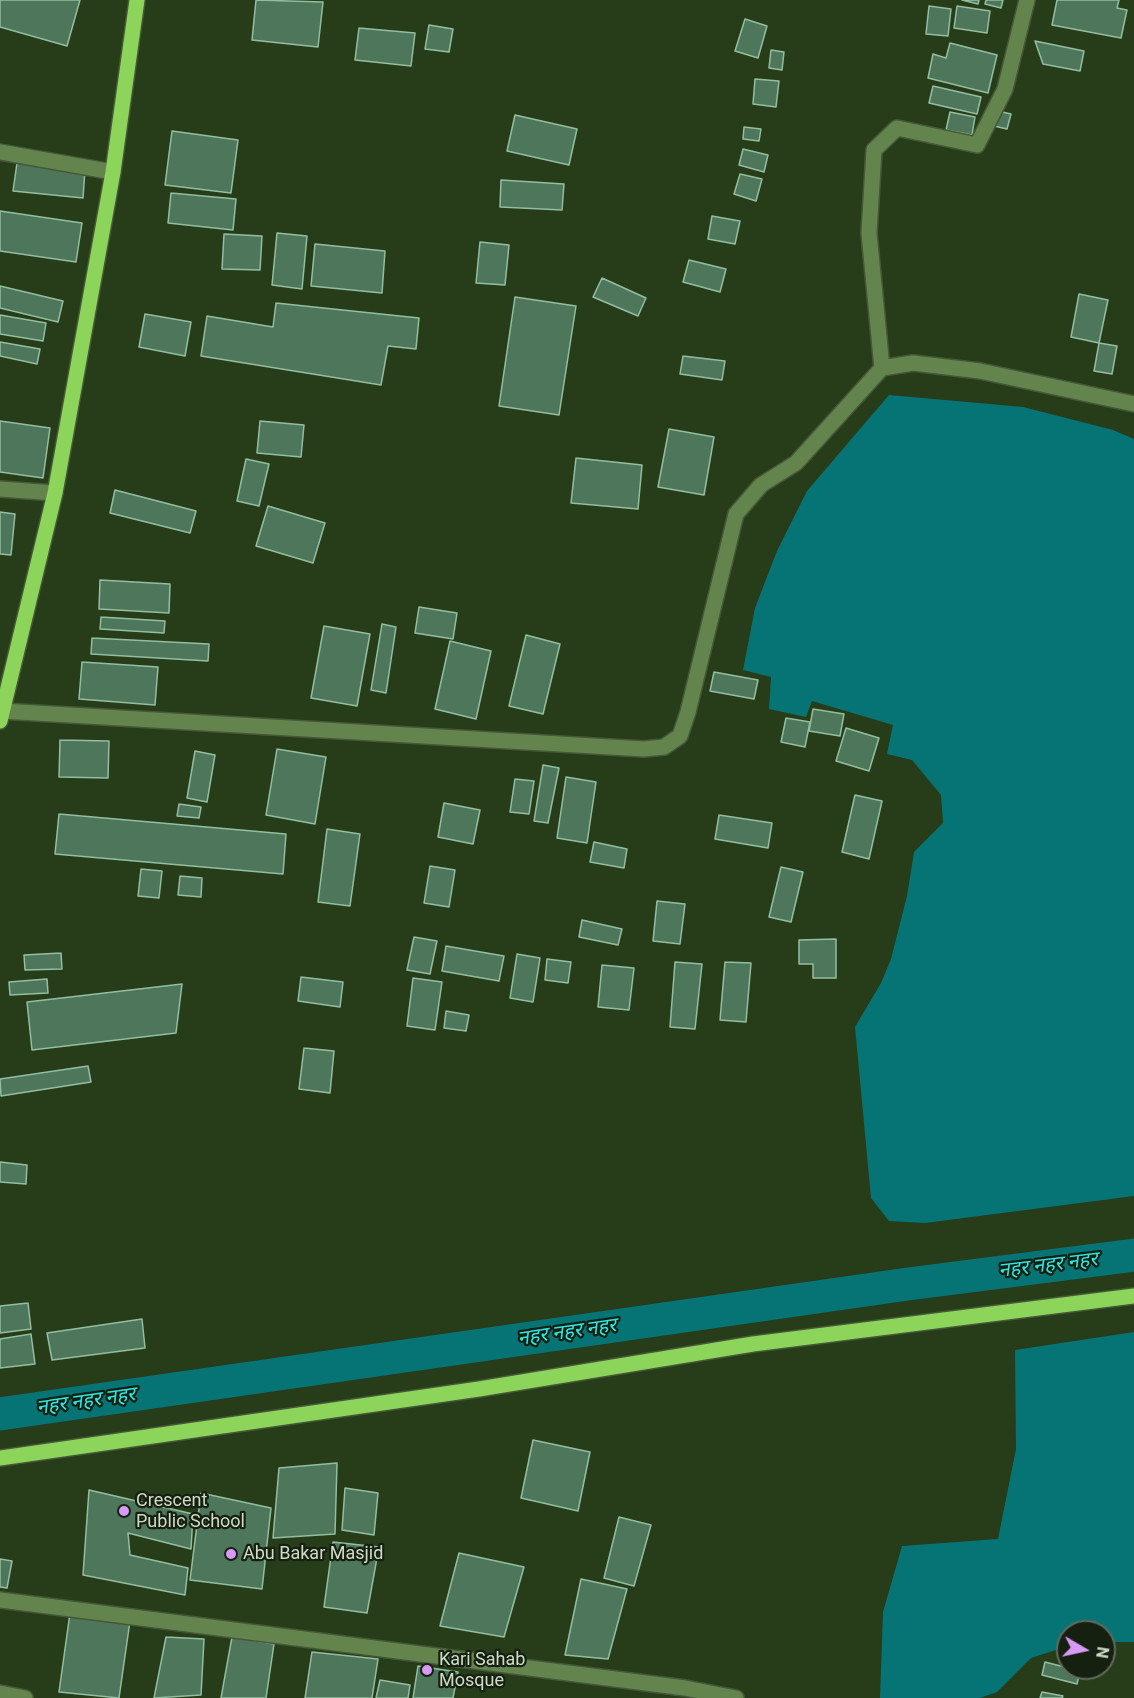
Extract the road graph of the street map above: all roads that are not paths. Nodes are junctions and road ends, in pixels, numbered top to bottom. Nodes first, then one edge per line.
1 (137, 0) edge
2 (1027, 0) edge
3 (0, 152) edge
4 (114, 172) junction
5 (882, 368) junction
6 (1134, 404) edge
7 (0, 489) edge
8 (55, 493) junction
9 (1, 716) edge
10 (1134, 1296) edge
11 (0, 1458) edge
12 (0, 1600) edge
13 (0, 1693) edge
14 (25, 1698) edge
15 (736, 1698) edge

1 - 4 main road
2 - 5 street
3 - 4 street
4 - 8 main road
5 - 6 street
5 - 9 street
7 - 8 street
8 - 9 main road
10 - 11 main road
12 - 15 street
13 - 14 street

